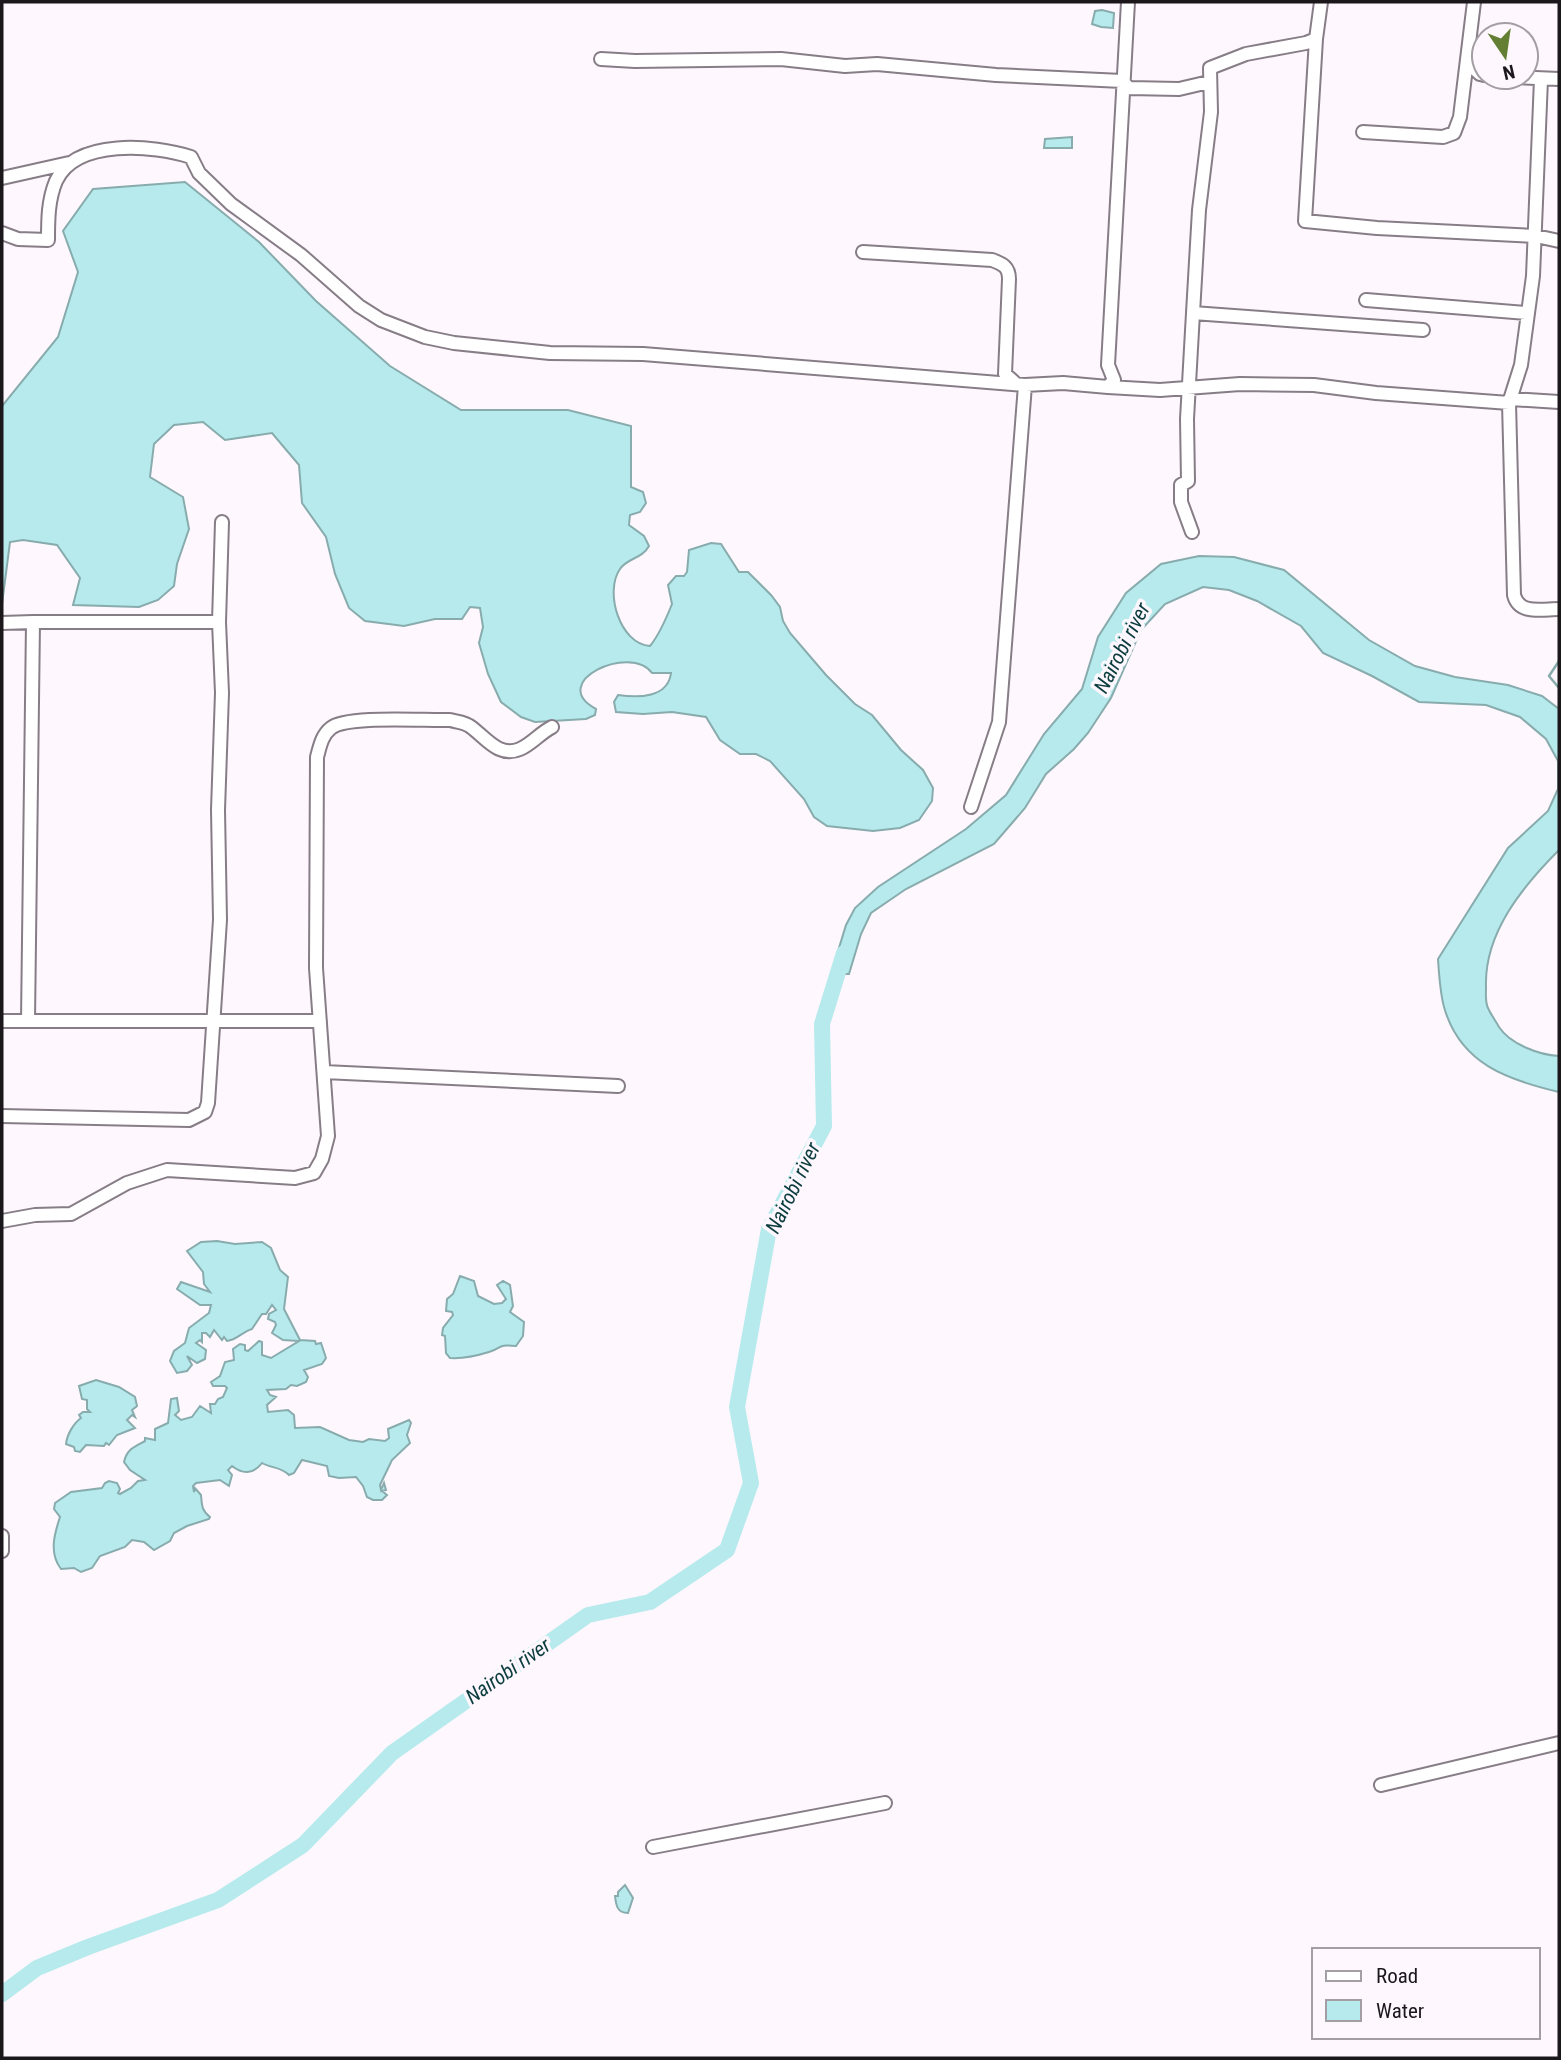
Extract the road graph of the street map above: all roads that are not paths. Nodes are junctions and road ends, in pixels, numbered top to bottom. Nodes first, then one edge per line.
1 (1128, 2) edge
2 (1321, 2) edge
3 (1475, 2) edge
4 (1316, 40) junction
5 (601, 60) dead end
6 (1468, 63) joint
7 (1541, 79) joint
8 (1559, 79) edge
9 (1122, 82) junction
10 (1209, 82) junction
11 (1363, 132) dead end
12 (69, 163) junction
13 (2, 178) edge
14 (2, 233) edge
15 (1536, 236) junction
16 (1559, 241) edge
17 (863, 252) dead end
18 (1366, 300) dead end
19 (1193, 313) junction
20 (1527, 313) junction
21 (1423, 330) dead end
22 (1020, 384) junction
23 (1108, 387) junction
24 (1189, 388) junction
25 (1509, 401) junction
26 (1559, 402) edge
27 (222, 522) dead end
28 (1192, 532) dead end
29 (1559, 609) edge
30 (33, 622) junction
31 (219, 622) junction
32 (2, 623) edge
33 (552, 727) dead end
34 (971, 807) dead end
35 (214, 1019) junction
36 (2, 1021) edge
37 (28, 1021) junction
38 (320, 1021) junction
39 (324, 1072) junction
40 (618, 1086) dead end
41 (2, 1116) edge
42 (2, 1221) edge
43 (2, 1536) edge
44 (2, 1551) edge
45 (1559, 1743) edge
46 (1381, 1785) dead end
47 (885, 1802) dead end
48 (653, 1847) dead end

1 - 9 street
2 - 4 street
3 - 6 street
4 - 10 street
4 - 15 street
5 - 9 street
6 - 11 street
7 - 8 street
7 - 15 street
9 - 10 street
9 - 23 street
10 - 19 street
12 - 13 street
12 - 14 street
12 - 22 street
15 - 16 street
15 - 20 street
17 - 22 street
18 - 20 street
19 - 21 street
19 - 24 street
20 - 25 street
22 - 23 street
22 - 34 street
23 - 24 street
24 - 25 street
24 - 28 street
25 - 26 street
25 - 29 street
27 - 31 street
30 - 31 street
30 - 32 street
30 - 37 street
31 - 35 street
33 - 38 street
35 - 37 street
35 - 38 street
35 - 41 street
36 - 37 street
38 - 39 street
39 - 40 street
39 - 42 street
43 - 44 street
45 - 46 street
47 - 48 street

